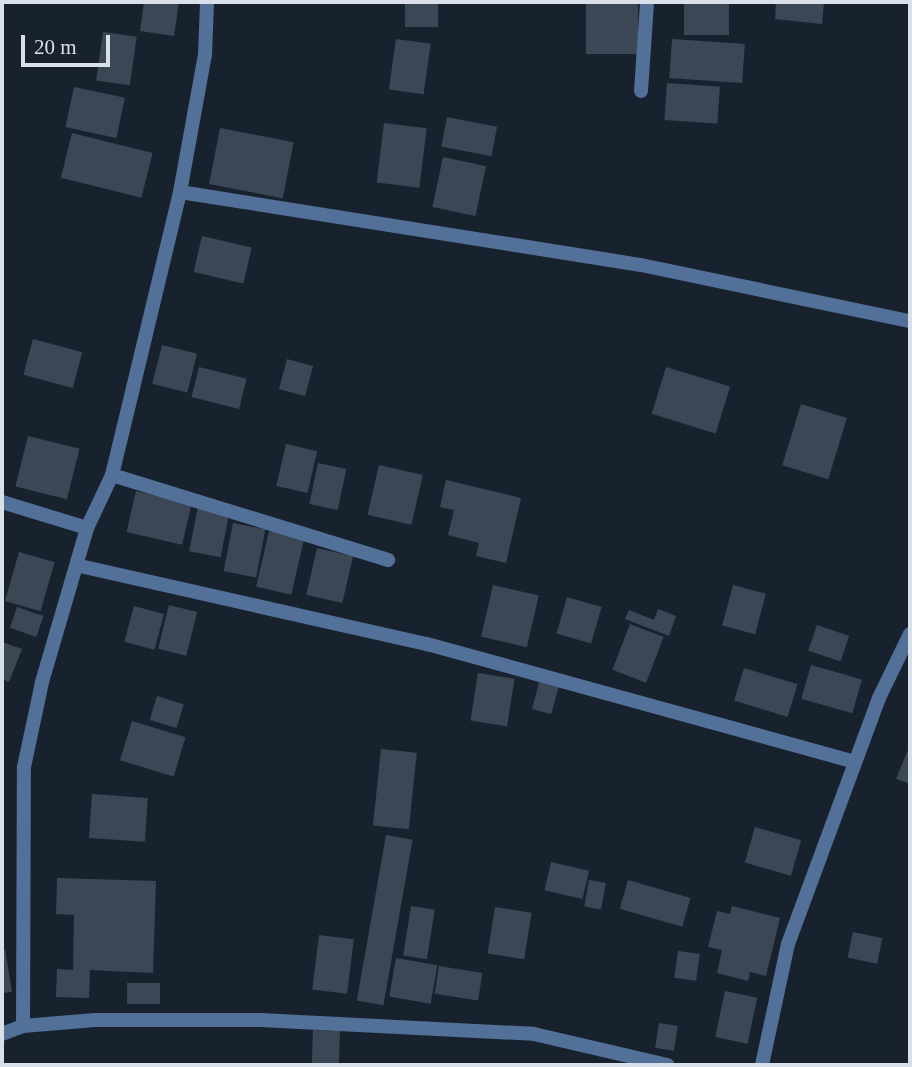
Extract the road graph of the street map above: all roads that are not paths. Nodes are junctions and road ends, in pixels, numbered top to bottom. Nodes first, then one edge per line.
1 (207, 2) edge
2 (647, 2) edge
3 (641, 91) dead end
4 (180, 192) junction
5 (910, 321) edge
6 (112, 475) junction
7 (2, 502) edge
8 (88, 528) junction
9 (388, 560) dead end
10 (80, 566) junction
11 (910, 634) edge
12 (855, 762) junction
13 (23, 1026) junction
14 (2, 1034) edge
15 (667, 1065) edge
16 (762, 1065) edge

1 - 4 street
2 - 3 street
4 - 5 street
4 - 6 street
6 - 8 street
6 - 9 street
7 - 8 street
8 - 10 street
10 - 12 street
10 - 13 street
11 - 12 street
12 - 16 street
13 - 14 street
13 - 15 street

